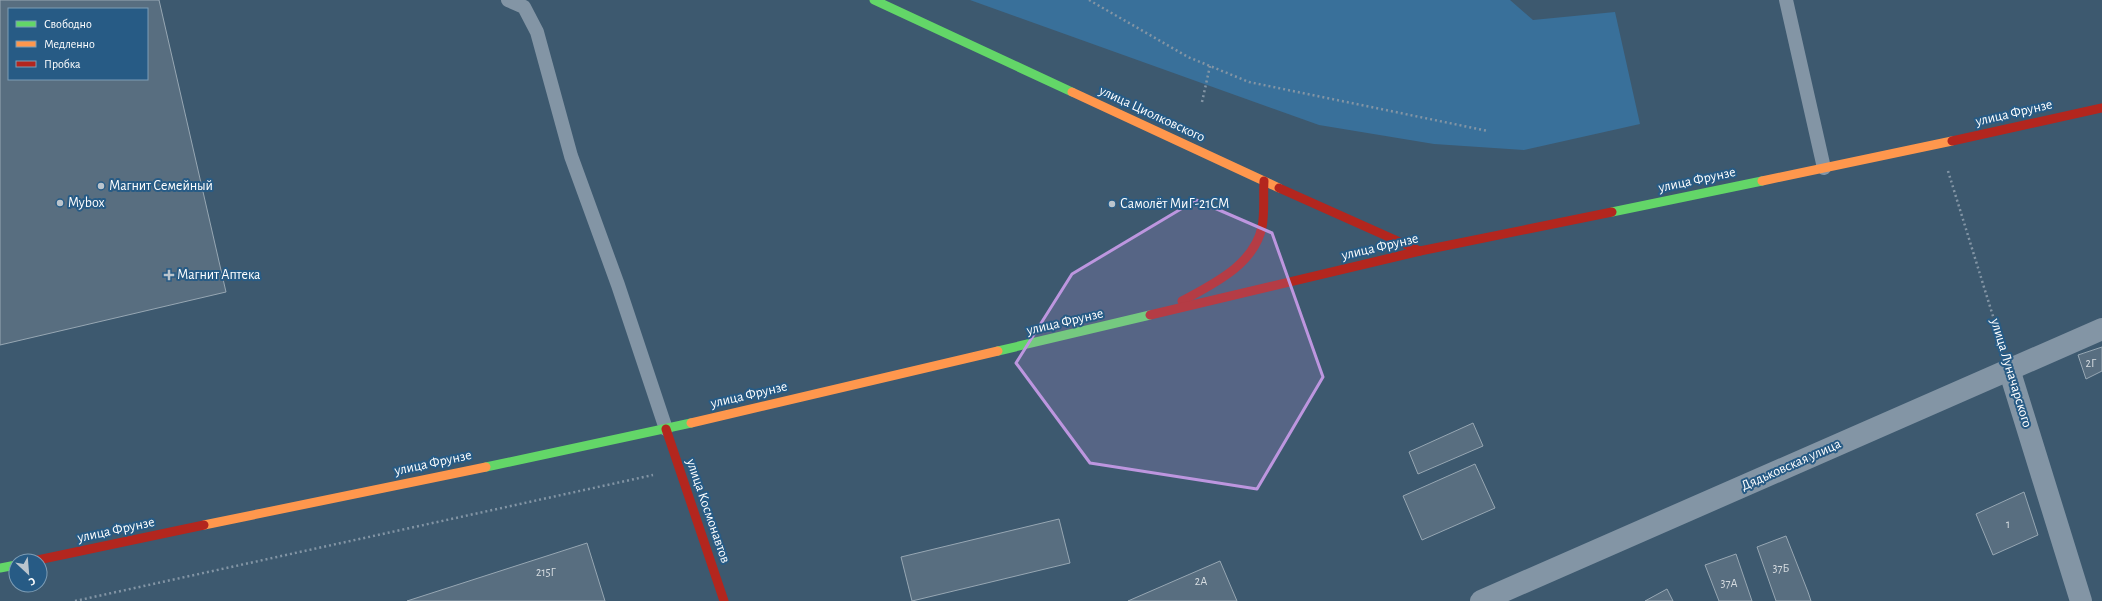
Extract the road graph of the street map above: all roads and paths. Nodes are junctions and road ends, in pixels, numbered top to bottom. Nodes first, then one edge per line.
1 (508, 0) edge
2 (874, 0) edge
3 (1089, 0) edge
4 (1786, 0) edge
5 (1210, 66) junction
6 (1202, 102) dead end
7 (2102, 108) edge
8 (1488, 131) dead end
9 (1940, 144) junction
10 (1824, 168) junction
11 (1264, 181) junction
12 (1420, 251) junction
13 (1162, 313) junction
14 (2102, 329) edge
15 (2010, 369) junction
16 (666, 429) junction
17 (680, 470) junction
18 (48, 558) edge
19 (75, 601) edge
20 (724, 601) edge
21 (1481, 601) edge
22 (2081, 601) edge

1 - 16 lane
2 - 11 main road, улица Циолковского
3 - 5 path
4 - 10 lane
5 - 6 path
5 - 8 path
7 - 9 main road, улица Фрунзе
9 - 10 main road, улица Фрунзе
9 - 15 path, улица Луначарского
10 - 12 main road, улица Фрунзе
11 - 12 main road, улица Циолковского
11 - 13 main road
12 - 13 main road, улица Фрунзе
13 - 16 main road, улица Фрунзе
14 - 15 street, Дядьковская улица
15 - 21 street, Дядьковская улица
15 - 22 street, улица Луначарского
16 - 17 main road, улица Космонавтов
16 - 18 main road, улица Фрунзе
17 - 19 path
17 - 20 main road, улица Космонавтов

